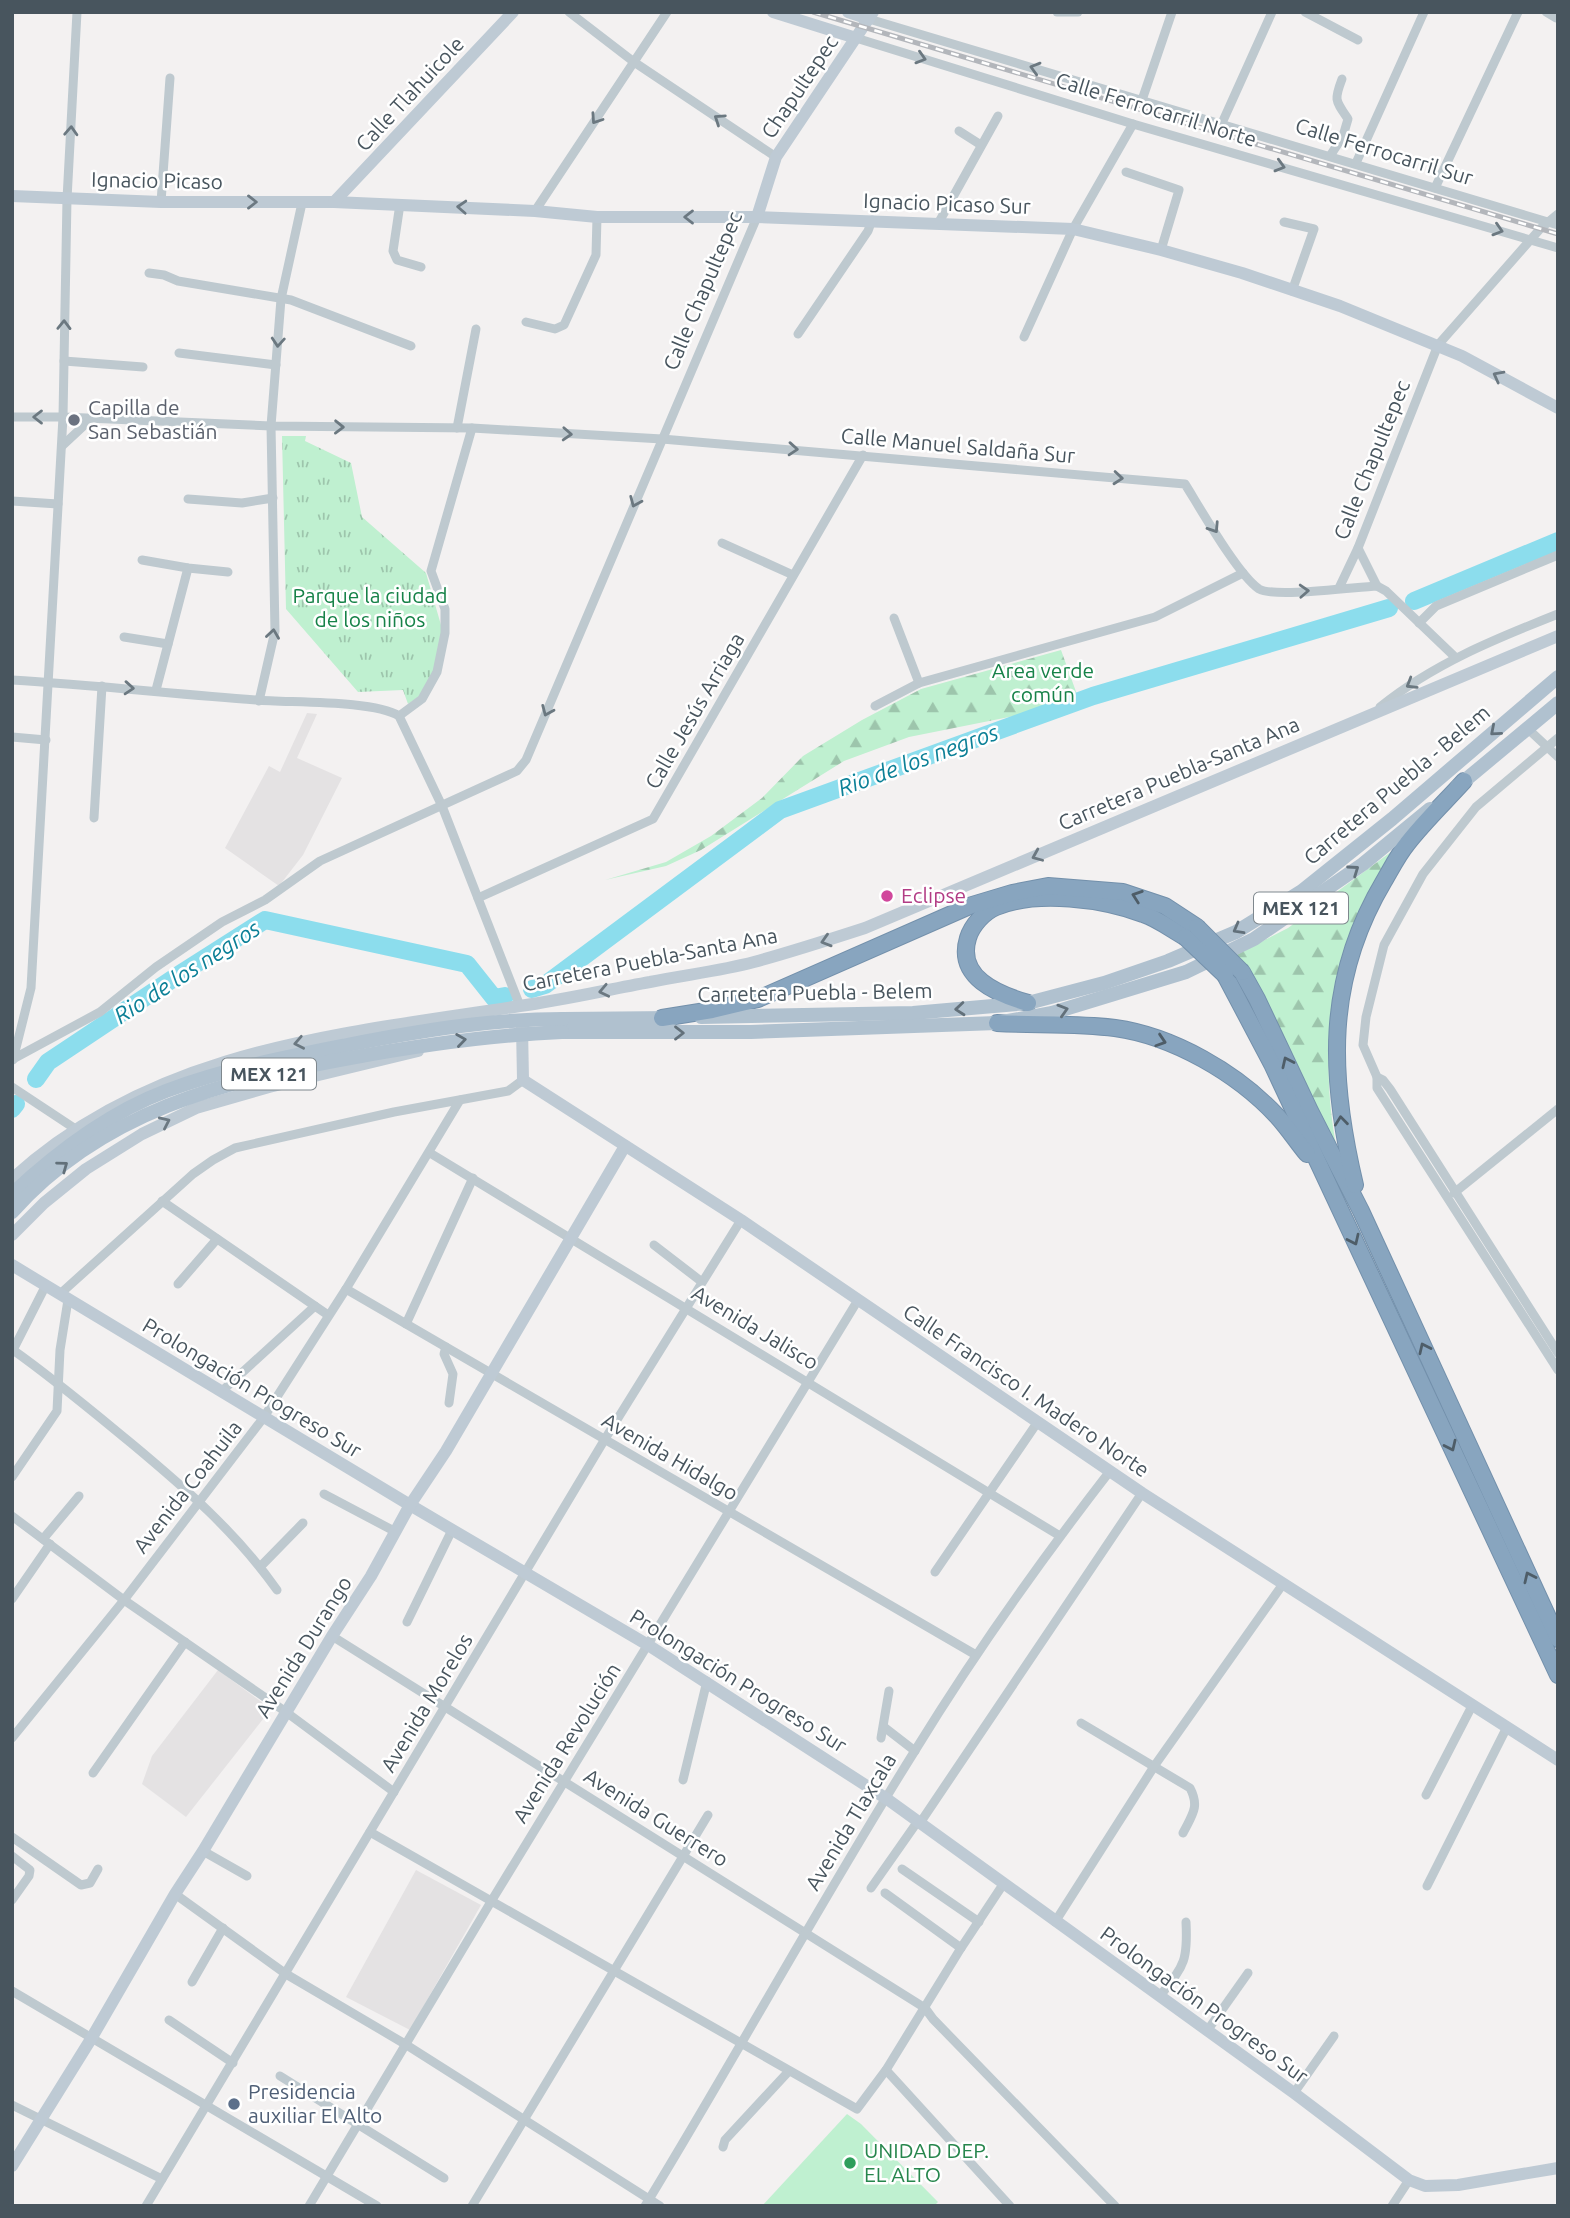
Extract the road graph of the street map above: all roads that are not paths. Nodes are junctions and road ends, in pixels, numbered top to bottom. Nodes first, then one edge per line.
1 (77, 12) edge
2 (513, 12) edge
3 (569, 12) edge
4 (667, 12) edge
5 (773, 12) edge
6 (848, 12) edge
7 (1057, 12) edge
8 (1078, 12) edge
9 (1172, 12) edge
10 (1272, 12) edge
11 (1305, 12) edge
12 (1424, 12) edge
13 (1518, 12) edge
14 (1546, 12) edge
15 (871, 16) edge
16 (1556, 18) dead end
17 (856, 38) junction
18 (1358, 40) dead end
19 (634, 62) junction
20 (170, 78) dead end
21 (1342, 79) dead end
22 (1142, 100) junction
23 (998, 116) dead end
24 (1222, 123) junction
25 (1133, 124) junction
26 (958, 131) dead end
27 (981, 145) junction
28 (1330, 156) junction
29 (776, 157) junction
30 (1356, 163) junction
31 (1126, 172) dead end
32 (1435, 188) junction
33 (12, 197) edge
34 (67, 199) junction
35 (161, 202) junction
36 (334, 202) junction
37 (302, 203) junction
38 (400, 204) junction
39 (535, 211) junction
40 (1558, 214) edge
41 (757, 216) junction
42 (597, 218) junction
43 (872, 220) junction
44 (1547, 221) junction
45 (939, 222) junction
46 (1283, 222) dead end
47 (1558, 225) edge
48 (1073, 229) junction
49 (1530, 240) junction
50 (1558, 248) edge
51 (1161, 250) junction
52 (421, 267) dead end
53 (149, 273) dead end
54 (1292, 291) junction
55 (281, 299) junction
56 (526, 322) dead end
57 (476, 329) dead end
58 (798, 334) dead end
59 (1024, 337) dead end
60 (1438, 345) junction
61 (411, 346) dead end
62 (178, 353) dead end
63 (64, 361) junction
64 (276, 365) junction
65 (143, 367) dead end
66 (1558, 408) edge
67 (12, 417) edge
68 (63, 417) junction
69 (91, 419) junction
70 (271, 426) junction
71 (457, 428) junction
72 (472, 428) junction
73 (662, 439) junction
74 (62, 446) junction
75 (863, 455) junction
76 (273, 498) junction
77 (188, 499) dead end
78 (12, 501) edge
79 (58, 504) junction
80 (722, 543) dead end
81 (1358, 548) junction
82 (1558, 555) edge
83 (142, 560) dead end
84 (188, 568) junction
85 (228, 572) dead end
86 (1243, 573) junction
87 (793, 575) junction
88 (1377, 586) junction
89 (1339, 589) junction
90 (1558, 614) edge
91 (894, 618) dead end
92 (1419, 623) junction
93 (1558, 636) edge
94 (124, 637) dead end
95 (168, 644) junction
96 (1456, 658) junction
97 (1558, 677) edge
98 (12, 680) edge
99 (49, 682) junction
100 (919, 683) junction
101 (102, 687) junction
102 (156, 690) junction
103 (259, 701) junction
104 (1558, 703) edge
105 (875, 706) dead end
106 (1370, 715) junction
107 (399, 716) junction
108 (1528, 729) junction
109 (12, 737) edge
110 (1558, 738) edge
111 (46, 740) junction
112 (1548, 748) junction
113 (1558, 757) edge
114 (1464, 781) junction
115 (442, 806) junction
116 (94, 818) dead end
117 (478, 898) junction
118 (1191, 932) junction
119 (1028, 1003) junction
120 (520, 1006) junction
121 (662, 1018) junction
122 (996, 1023) junction
123 (562, 1025) junction
124 (434, 1044) junction
125 (13, 1060) edge
126 (1377, 1077) junction
127 (523, 1080) junction
128 (12, 1087) edge
129 (460, 1100) junction
130 (122, 1103) junction
131 (1558, 1109) edge
132 (77, 1130) junction
133 (142, 1134) junction
134 (625, 1146) junction
135 (430, 1153) junction
136 (86, 1169) junction
137 (473, 1178) junction
138 (1325, 1178) junction
139 (12, 1179) edge
140 (1456, 1192) junction
141 (12, 1194) edge
142 (1446, 1197) junction
143 (162, 1201) junction
144 (1361, 1211) junction
145 (12, 1212) edge
146 (741, 1220) junction
147 (13, 1233) edge
148 (217, 1238) junction
149 (571, 1238) junction
150 (654, 1245) dead end
151 (1495, 1254) junction
152 (1486, 1261) junction
153 (12, 1265) edge
154 (702, 1282) junction
155 (178, 1284) dead end
156 (46, 1285) junction
157 (346, 1289) junction
158 (64, 1297) junction
159 (858, 1300) junction
160 (315, 1306) junction
161 (686, 1307) junction
162 (328, 1315) junction
163 (406, 1324) junction
164 (446, 1347) junction
165 (13, 1351) edge
166 (1558, 1353) edge
167 (1558, 1370) edge
168 (490, 1373) junction
169 (808, 1381) junction
170 (58, 1382) junction
171 (222, 1391) junction
172 (449, 1403) dead end
173 (264, 1417) junction
174 (1037, 1423) junction
175 (605, 1439) junction
176 (1110, 1471) junction
177 (12, 1477) edge
178 (324, 1493) dead end
179 (989, 1493) junction
180 (1142, 1493) junction
181 (79, 1496) dead end
182 (200, 1500) junction
183 (410, 1505) junction
184 (728, 1511) junction
185 (12, 1516) edge
186 (303, 1523) dead end
187 (452, 1530) junction
188 (396, 1532) junction
189 (1060, 1536) junction
190 (47, 1541) junction
191 (261, 1566) junction
192 (935, 1572) dead end
193 (525, 1573) junction
194 (1283, 1584) junction
195 (277, 1590) dead end
196 (12, 1599) edge
197 (124, 1600) junction
198 (407, 1622) dead end
199 (332, 1636) junction
200 (1558, 1639) edge
201 (185, 1642) junction
202 (649, 1645) junction
203 (976, 1655) junction
204 (1558, 1675) edge
205 (706, 1681) junction
206 (889, 1691) dead end
207 (1472, 1706) junction
208 (446, 1707) junction
209 (286, 1713) junction
210 (1081, 1723) dead end
211 (1506, 1729) junction
212 (12, 1738) edge
213 (915, 1751) junction
214 (1558, 1760) edge
215 (1155, 1765) junction
216 (93, 1773) dead end
217 (683, 1780) dead end
218 (564, 1781) junction
219 (394, 1792) junction
220 (1426, 1795) dead end
221 (887, 1799) junction
222 (708, 1815) dead end
223 (919, 1822) junction
224 (370, 1832) junction
225 (1183, 1833) dead end
226 (12, 1837) edge
227 (203, 1851) junction
228 (12, 1856) edge
229 (684, 1857) junction
230 (98, 1869) dead end
231 (902, 1869) dead end
232 (247, 1876) dead end
233 (1004, 1883) junction
234 (1427, 1886) dead end
235 (871, 1888) dead end
236 (885, 1893) dead end
237 (175, 1894) junction
238 (12, 1900) edge
239 (492, 1900) junction
240 (978, 1922) junction
241 (1055, 1922) junction
242 (1186, 1922) dead end
243 (223, 1928) junction
244 (805, 1933) junction
245 (961, 1948) junction
246 (613, 1971) junction
247 (1248, 1973) dead end
248 (286, 1974) junction
249 (192, 1982) dead end
250 (12, 1990) edge
251 (1160, 1996) junction
252 (925, 2008) junction
253 (169, 2020) dead end
254 (1208, 2031) junction
255 (1334, 2036) dead end
256 (91, 2039) junction
257 (740, 2042) junction
258 (405, 2044) junction
259 (233, 2063) junction
260 (886, 2070) junction
261 (789, 2071) junction
262 (280, 2076) dead end
263 (1294, 2093) junction
264 (12, 2105) edge
265 (208, 2106) junction
266 (40, 2118) junction
267 (524, 2119) junction
268 (358, 2123) junction
269 (723, 2147) dead end
270 (13, 2164) edge
271 (1558, 2168) edge
272 (327, 2176) junction
273 (444, 2178) dead end
274 (162, 2179) junction
275 (1409, 2180) junction
276 (647, 2202) edge
277 (146, 2206) edge
278 (309, 2206) edge
279 (377, 2206) edge
280 (472, 2206) edge
281 (660, 2206) edge
282 (1010, 2206) edge
283 (1115, 2206) edge
284 (1392, 2206) edge

34 -> 1 street
2 - 36 main road, Calle Tlahuicole
3 - 19 street
4 - 19 street
5 - 17 main road, Calle Ferrocarril Norte
6 - 15 main road, Calle Ferrocarril Sur
7 - 8 street
9 - 22 street
10 - 24 street
11 - 18 street
12 - 30 street
13 - 32 street
14 - 16 street
15 - 17 main road, Chapultepec
22 -> 15 street, Calle Ferrocarril Sur
17 -> 25 street, Calle Ferrocarril Norte
17 - 29 main road, Chapultepec
29 -> 19 street
19 -> 39 street
20 - 35 street
21 - 28 street
22 - 24 street, Calle Ferrocarril Sur
23 - 27 street
24 - 28 street, Calle Ferrocarril Sur
25 - 48 street
25 -> 49 street, Calle Ferrocarril Norte
26 - 27 street
27 - 45 street
28 - 30 street, Calle Ferrocarril Sur
29 - 41 main road, Calle Chapultepec
30 - 32 street, Calle Ferrocarril Sur
31 - 51 street
32 - 44 street, Calle Ferrocarril Sur
33 - 34 main road, Ignacio Picaso
34 - 35 main road, Ignacio Picaso
63 -> 34 street
35 -> 37 main road, Ignacio Picaso
36 - 37 main road, Ignacio Picaso Sur
36 - 38 main road, Ignacio Picaso Sur
37 - 55 street
39 -> 38 main road, Ignacio Picaso Sur
38 - 52 street
39 - 42 main road, Ignacio Picaso Sur
40 - 44 street, Calle Chapultepec
41 -> 42 main road, Ignacio Picaso Sur
41 - 43 main road, Ignacio Picaso Sur
41 - 73 street, Calle Chapultepec
42 - 56 street
43 - 45 main road, Ignacio Picaso Sur
43 - 58 street
44 - 47 street, Calle Ferrocarril Sur
44 - 49 street, Calle Chapultepec
45 - 48 main road, Ignacio Picaso Sur
46 - 54 street
48 - 51 main road, Ignacio Picaso Sur
48 - 59 street
49 - 50 street, Calle Ferrocarril Norte
49 - 60 street, Calle Chapultepec
51 - 54 main road, Ignacio Picaso Sur
53 - 55 street
54 - 60 main road, Ignacio Picaso Sur
55 - 61 street
55 -> 64 street
57 - 71 street
66 -> 60 main road, Ignacio Picaso Sur
60 - 81 street, Calle Chapultepec
62 - 64 street
63 - 65 street
63 - 68 street
64 - 70 street
68 -> 67 street, Calle Manuel Saldaña Sur
68 - 69 street, Calle Manuel Saldaña Sur
68 - 74 street
69 - 70 street, Calle Manuel Saldaña Sur
69 - 74 street
70 -> 71 street, Calle Manuel Saldaña Sur
70 - 76 street
71 - 72 street, Calle Manuel Saldaña Sur
72 -> 73 street, Calle Manuel Saldaña Sur
72 - 107 street
73 -> 75 street, Calle Manuel Saldaña Sur
73 -> 115 street, Calle Chapultepec
74 - 79 street
75 -> 86 street, Calle Manuel Saldaña Sur
75 - 87 street, Calle Jesús Arriaga
76 - 77 street
103 -> 76 street
78 - 79 street
79 - 99 street
80 - 87 street
81 - 88 street
81 - 89 street, Calle Chapultepec
82 - 92 street
83 - 84 street
84 - 85 street
84 - 95 street
86 -> 89 street, Calle Manuel Saldaña Sur
86 - 100 street
87 - 117 street, Calle Jesús Arriaga
88 - 89 street, Calle Manuel Saldaña Sur
88 - 92 street
90 - 96 street
91 - 100 street
92 - 96 street
93 - 106 main road, Carretera Puebla-Santa Ana
94 - 95 street
95 - 102 street
96 -> 106 street
97 -> 119 main road, Carretera Puebla - Belem / MEX 121
98 - 99 street
99 - 101 street
99 - 111 street
100 - 105 street
101 -> 102 street
101 - 116 street
102 - 103 street
103 - 107 street
104 - 108 main road, Carretera Puebla - Belem / MEX 121
106 -> 120 main road, Carretera Puebla-Santa Ana
107 - 115 street
108 - 112 street
108 - 114 main road, Carretera Puebla - Belem / MEX 121
109 - 111 street
110 - 112 street
111 - 125 street
112 - 113 street
112 - 126 street
122 -> 114 main road, Carretera Puebla - Belem / MEX 121
144 -> 114 highway
115 - 117 street
115 - 125 street, Calle Chapultepec
117 - 120 street
118 - 119 highway
118 -> 121 highway
118 - 138 highway, bridge
144 -> 118 highway, bridge
119 -> 121 main road, Carretera Puebla - Belem / MEX 121
120 - 127 main road
120 -> 130 main road, Carretera Puebla-Santa Ana
121 - 123 main road, Carretera Puebla - Belem / MEX 121
123 -> 122 main road, Carretera Puebla - Belem / MEX 121
122 -> 138 highway
124 -> 123 main road, Carretera Puebla - Belem / MEX 121, bridge
123 - 141 main road, Carretera Puebla - Belem / MEX 121, bridge
133 -> 124 main road
145 -> 124 main road, Carretera Puebla - Belem / MEX 121, bridge
126 - 140 street
126 - 142 street
127 - 129 street
127 - 134 main road, Calle Francisco I. Madero Norte
128 - 132 street
129 - 135 street, Avenida Coahuila
129 - 143 street
130 - 132 main road, Carretera Puebla-Santa Ana
130 - 133 main road
131 - 140 street
132 - 136 main road
132 - 139 main road, Carretera Puebla-Santa Ana
133 - 136 main road
134 - 146 main road, Calle Francisco I. Madero Norte
134 - 149 main road, Avenida Durango
135 - 137 street, Avenida Jalisco
135 - 157 street, Avenida Coahuila
136 - 147 main road
137 - 149 street, Avenida Jalisco
137 - 163 street
138 -> 204 highway
140 - 142 street
140 - 151 street
142 - 152 street
143 - 148 street
143 - 158 street
200 -> 144 highway
146 - 154 street, Avenida Morelos
146 - 159 main road, Calle Francisco I. Madero Norte
148 - 155 street
148 - 160 street
149 - 161 street, Avenida Jalisco
149 - 168 main road, Avenida Durango
150 - 154 street
151 - 152 street
151 - 166 street
152 - 167 street
153 - 156 main road, Prolongación Progreso Sur
154 - 161 street, Avenida Morelos
156 - 158 main road, Prolongación Progreso Sur
156 - 165 street
157 - 162 street, Avenida Coahuila
157 - 163 street, Avenida Hidalgo
158 - 170 street
158 - 171 main road, Prolongación Progreso Sur
159 - 169 street, Avenida Revolución
159 - 174 main road, Calle Francisco I. Madero Norte
160 - 162 street
160 - 171 street
161 - 169 street, Avenida Jalisco
161 - 175 street, Avenida Morelos
162 - 173 street, Avenida Coahuila
163 - 164 street, Avenida Hidalgo
164 - 168 street, Avenida Hidalgo
164 - 172 street
165 - 170 street
168 - 175 street, Avenida Hidalgo
168 - 183 main road, Avenida Durango
169 - 179 street, Avenida Jalisco
169 - 184 street, Avenida Revolución
170 - 177 street
170 - 182 street
171 - 173 main road, Prolongación Progreso Sur
173 - 182 street, Avenida Coahuila
173 - 183 main road, Prolongación Progreso Sur
174 - 176 main road, Calle Francisco I. Madero Norte
174 - 179 street
175 - 184 street, Avenida Hidalgo
175 - 193 street, Avenida Morelos
176 - 180 main road, Calle Francisco I. Madero Norte
176 - 189 street, Avenida Tlaxcala
178 - 188 street
179 - 189 street, Avenida Jalisco
179 - 192 street
180 - 194 main road, Calle Francisco I. Madero Norte
180 - 223 street
181 - 190 street
182 - 191 street
182 - 197 street, Avenida Coahuila
183 - 187 main road, Prolongación Progreso Sur
183 - 188 main road, Avenida Durango
184 - 202 street, Avenida Revolución
184 - 203 street, Avenida Hidalgo
185 - 190 street
186 - 191 street
187 - 193 main road, Prolongación Progreso Sur
187 - 198 street
188 - 199 main road, Avenida Durango
189 - 203 street, Avenida Tlaxcala
190 - 196 street
190 - 197 street
191 - 195 street
193 - 202 main road, Prolongación Progreso Sur
193 - 208 street, Avenida Morelos
194 - 207 main road, Calle Francisco I. Madero Norte
194 - 215 street
197 - 201 street
197 - 212 street, Avenida Coahuila
199 - 208 street, Avenida Guerrero
199 - 209 main road, Avenida Durango
201 - 209 street
201 - 216 street
202 - 205 main road, Prolongación Progreso Sur
202 - 218 street, Avenida Revolución
203 - 213 street, Avenida Tlaxcala
205 - 217 street
205 - 221 main road, Prolongación Progreso Sur
206 - 213 street
207 - 211 main road, Calle Francisco I. Madero Norte
207 - 220 street
208 - 218 street, Avenida Guerrero
208 - 219 street, Avenida Morelos
209 - 219 street
209 - 227 main road, Avenida Durango
210 - 215 street
211 - 214 main road, Calle Francisco I. Madero Norte
211 - 234 street
213 - 221 street, Avenida Tlaxcala
215 - 225 street
215 - 241 street
218 - 229 street, Avenida Guerrero
218 - 239 street, Avenida Revolución
219 - 224 street, Avenida Morelos
221 - 223 main road, Prolongación Progreso Sur
221 - 244 street, Avenida Tlaxcala
222 - 229 street
223 - 233 main road, Prolongación Progreso Sur
223 - 235 street
224 - 239 street
224 - 248 street, Avenida Morelos
226 - 230 street
227 - 232 street
227 - 237 main road, Avenida Durango
228 - 238 street
229 - 244 street, Avenida Guerrero
229 - 246 street
231 - 240 street
233 - 240 street
233 - 241 main road, Prolongación Progreso Sur
236 - 245 street
237 - 243 street
237 - 256 main road, Avenida Durango
239 - 246 street
239 - 258 street, Avenida Revolución
240 - 245 street
241 - 251 main road, Prolongación Progreso Sur
242 - 251 street
243 - 248 street
243 - 249 street
244 - 252 street, Avenida Guerrero
244 - 257 street, Avenida Tlaxcala
245 - 252 street
246 - 257 street
246 - 267 street
247 - 254 street
248 - 258 street
248 - 259 street, Avenida Morelos
250 - 256 street
251 - 254 main road, Prolongación Progreso Sur
252 - 260 street
252 - 283 street, Avenida Guerrero
253 - 259 street
254 - 263 main road, Prolongación Progreso Sur
255 - 263 street
256 - 265 street
256 - 266 main road, Avenida Durango
257 - 261 street
257 - 276 street, Avenida Tlaxcala
258 - 267 street
258 - 268 street, Avenida Revolución
259 - 265 street, Avenida Morelos
260 - 261 street
260 - 282 street
261 - 269 street
262 - 268 street
263 - 275 main road, Prolongación Progreso Sur
264 - 266 street
265 - 272 street
265 - 274 street, Avenida Morelos
266 - 270 main road, Avenida Durango
266 - 274 street
267 - 276 street
267 - 280 street
268 - 272 street, Avenida Revolución
268 - 273 street
271 - 275 main road
272 - 278 street, Avenida Revolución
272 - 279 street
274 - 277 street, Avenida Morelos
275 - 284 street
276 - 281 street

